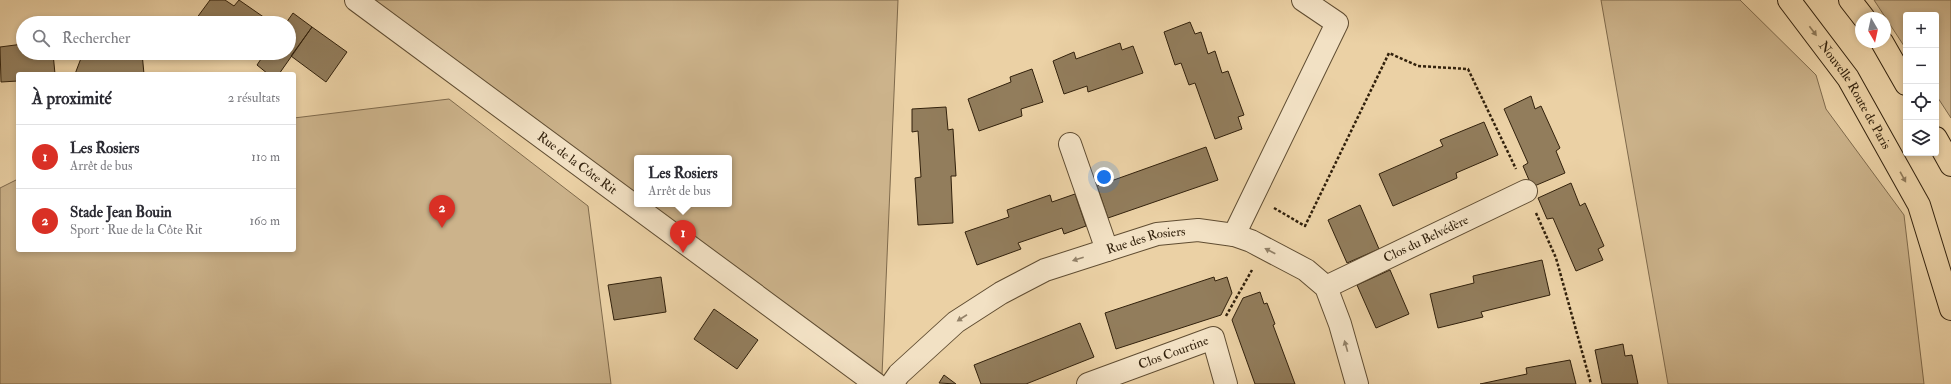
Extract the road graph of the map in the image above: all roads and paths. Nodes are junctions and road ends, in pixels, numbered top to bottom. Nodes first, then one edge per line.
1 (356, 0) edge
2 (1303, 0) edge
3 (1790, 0) edge
4 (1850, 0) edge
5 (1859, 12) edge
6 (1885, 48) edge
7 (1903, 79) edge
8 (1939, 143) edge
9 (1070, 144) dead end
10 (1951, 165) edge
11 (1526, 191) junction
12 (1252, 196) junction
13 (634, 205) edge
14 (636, 207) edge
15 (1234, 235) junction
16 (1264, 248) junction
17 (1107, 250) junction
18 (1326, 287) junction
19 (1951, 309) edge
20 (1213, 338) junction
21 (876, 384) edge
22 (892, 384) edge
23 (1088, 384) edge
24 (1226, 384) edge
25 (1357, 384) edge
26 (1591, 384) edge

1 - 13 street, Rue de la Côte Rit
2 - 12 street
3 -> 19 main road, Nouvelle Route de Paris
4 - 5 main road
6 - 7 main road
8 - 10 main road
9 - 17 street
11 - 12 path
11 - 18 street, Clos du Belvédère
11 - 26 path
12 - 15 street
14 - 21 street, Rue de la Côte Rit
15 - 16 street, Rue des Rosiers
15 - 17 street, Rue des Rosiers
18 -> 16 street, Rue des Rosiers
16 - 20 path
17 -> 22 street, Rue des Rosiers
25 -> 18 street, Rue des Rosiers
20 - 23 street, Clos Courtine
20 - 24 street, Clos Courtine

